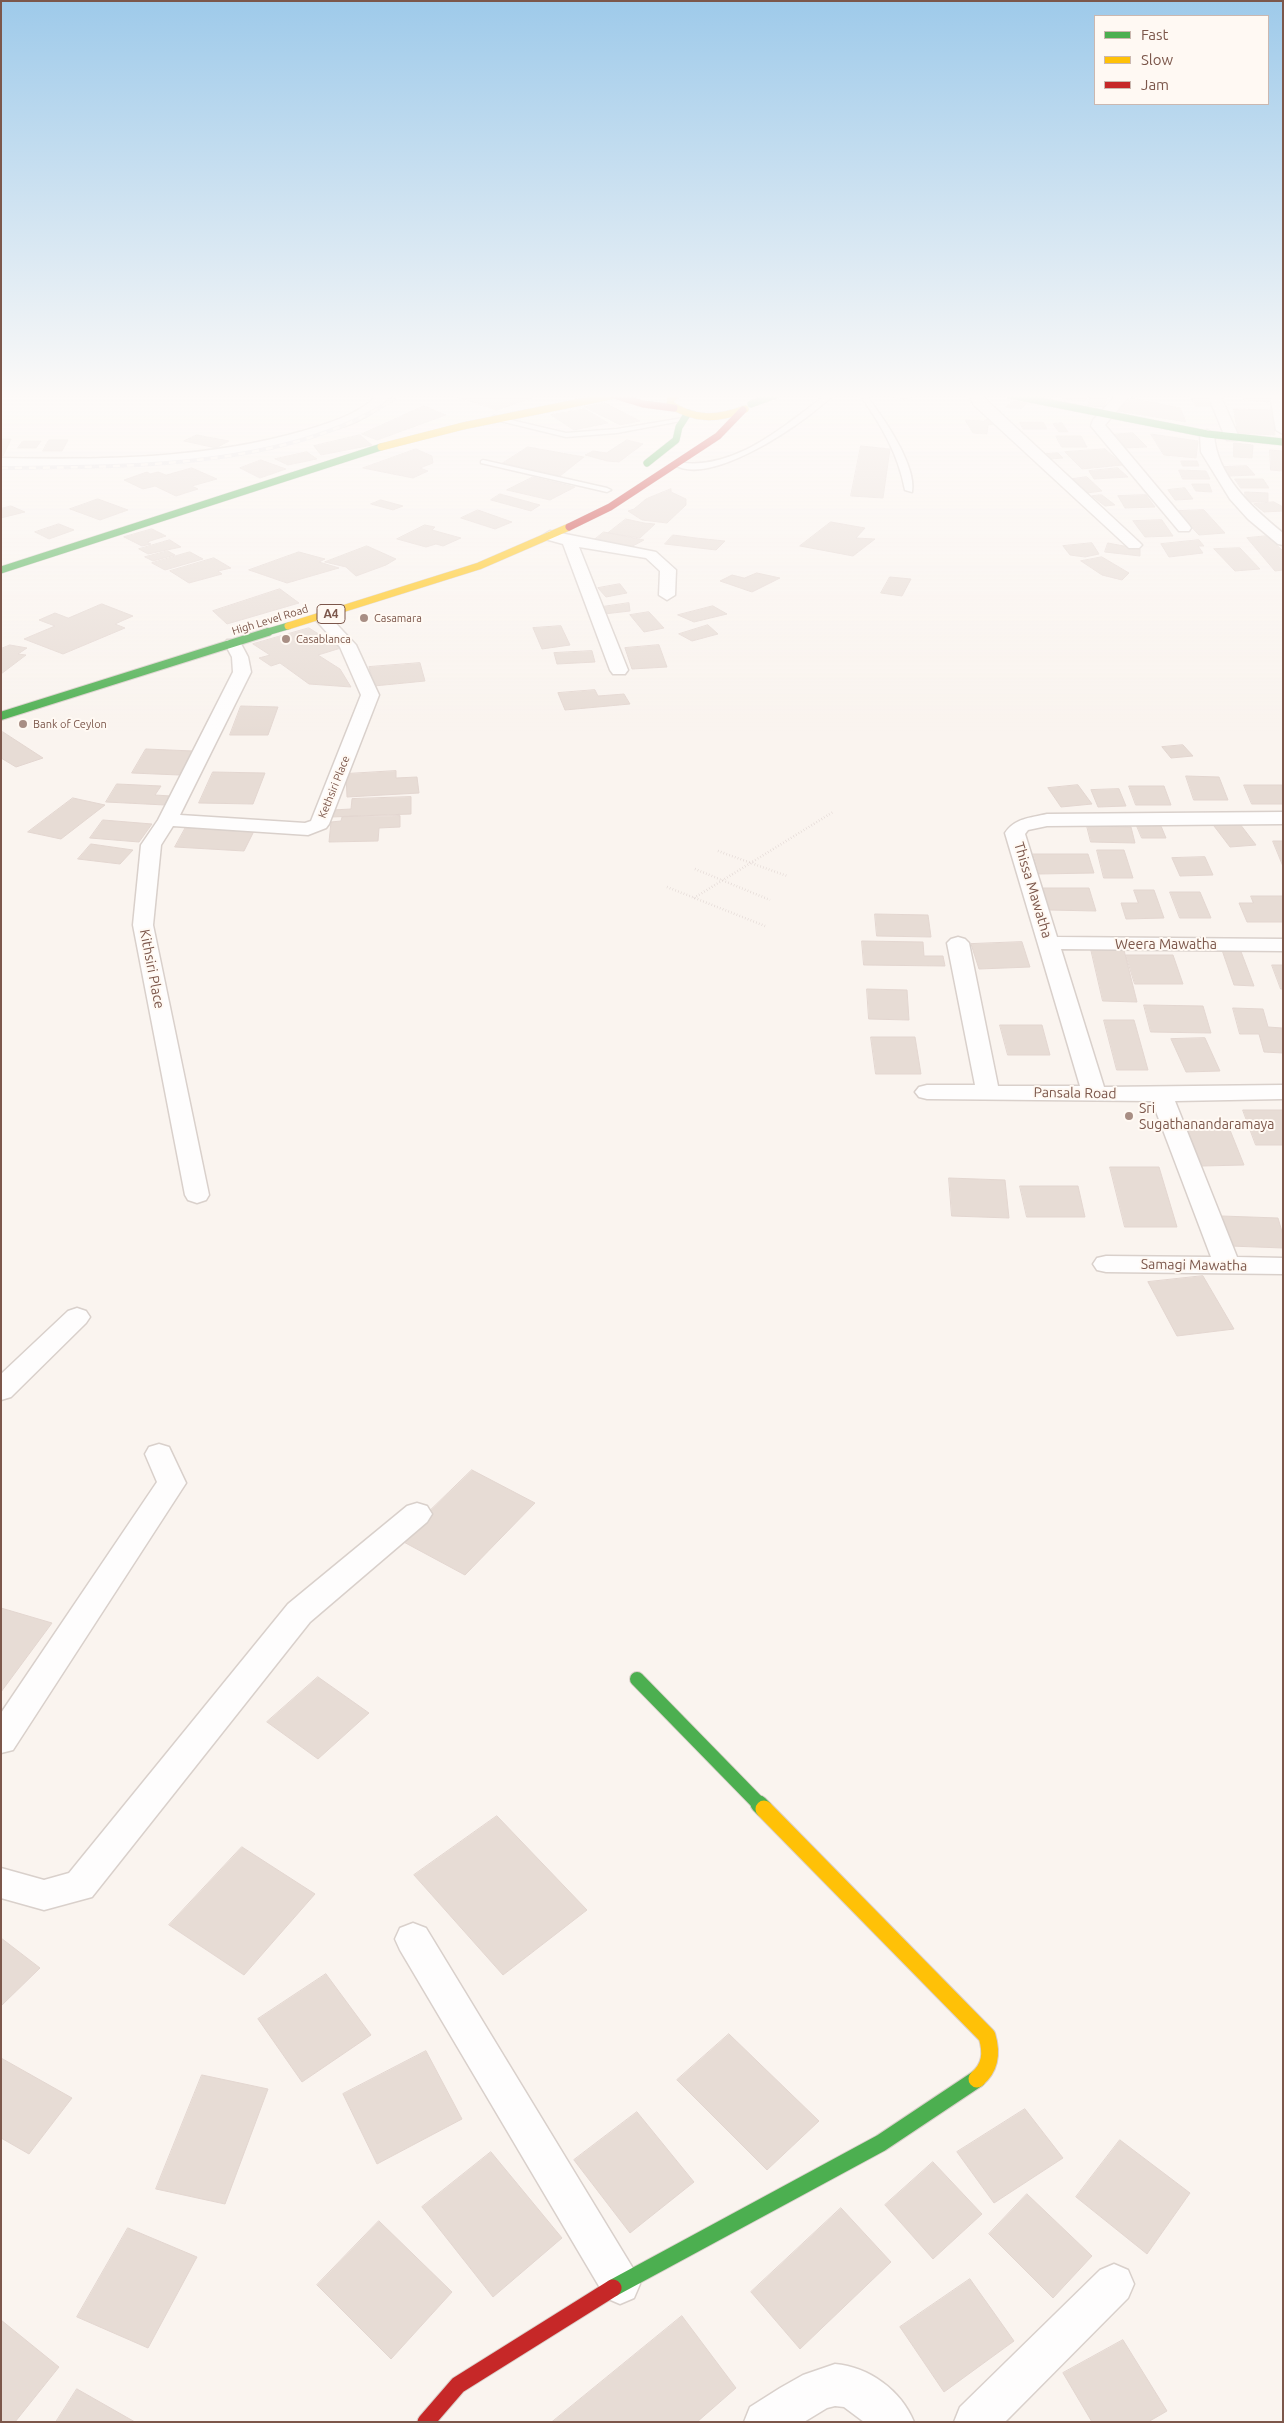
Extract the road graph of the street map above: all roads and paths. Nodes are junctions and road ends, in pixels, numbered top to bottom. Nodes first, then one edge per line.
1 (190, 508) edge
2 (607, 508) edge
3 (1094, 508) edge
4 (1167, 508) edge
5 (1246, 508) edge
6 (1184, 528) dead end
7 (551, 529) junction
8 (570, 541) junction
9 (1283, 542) edge
10 (1134, 545) dead end
11 (487, 550) dead end
12 (469, 556) dead end
13 (1, 570) edge
14 (667, 595) dead end
15 (321, 617) junction
16 (233, 644) junction
17 (619, 670) dead end
18 (1, 708) edge
19 (1, 716) edge
20 (833, 812) dead end
21 (1283, 818) edge
22 (168, 820) junction
23 (718, 852) dead end
24 (750, 863) junction
25 (695, 870) dead end
26 (787, 876) dead end
27 (722, 880) junction
28 (667, 887) dead end
29 (694, 898) junction
30 (770, 900) dead end
31 (765, 926) dead end
32 (958, 943) dead end
33 (1049, 943) junction
34 (1283, 945) edge
35 (927, 1092) dead end
36 (988, 1092) junction
37 (1283, 1092) edge
38 (1094, 1093) junction
39 (1161, 1094) junction
40 (197, 1195) dead end
41 (1106, 1264) dead end
42 (1227, 1265) junction
43 (1283, 1266) edge
44 (77, 1316) dead end
45 (1, 1390) edge
46 (159, 1454) dead end
47 (416, 1514) dead end
48 (637, 1679) dead end
49 (1, 1740) edge
50 (1, 1883) edge
51 (413, 1938) dead end
52 (620, 2284) junction
53 (1114, 2284) dead end
54 (426, 2422) edge
55 (764, 2422) edge
56 (893, 2422) edge
57 (975, 2422) edge

1 - 13 main road
2 - 7 main road, High Level Road / A4
3 - 10 street
4 - 6 street
5 - 9 street
7 - 8 street
7 - 11 main road, High Level Road / A4
7 - 15 main road, High Level Road / A4
8 - 14 street
8 - 17 street
12 - 18 main road, High Level Road / A4
15 - 16 main road, High Level Road / A4
15 - 22 street, Kethsiri Place
16 - 19 main road, High Level Road / A4
16 - 22 street, Kithsiri Place
20 - 24 path
21 - 33 street, Thissa Mawatha
22 - 40 street, Kithsiri Place
23 - 24 path
24 - 26 path
24 - 27 path
25 - 27 path
27 - 29 path
27 - 30 path
28 - 29 path
29 - 31 path
32 - 36 street
33 - 34 street, Weera Mawatha
33 - 38 street, Thissa Mawatha
35 - 36 street, Pansala Road
36 - 38 street, Pansala Road
37 - 39 street, Pansala Road
38 - 39 street, Pansala Road
39 - 42 street
41 - 42 street, Samagi Mawatha
42 - 43 street, Samagi Mawatha
44 - 45 street
46 - 49 street
47 - 50 street
48 - 52 main road
51 - 52 street
52 - 54 main road
53 - 57 street
55 - 56 street

